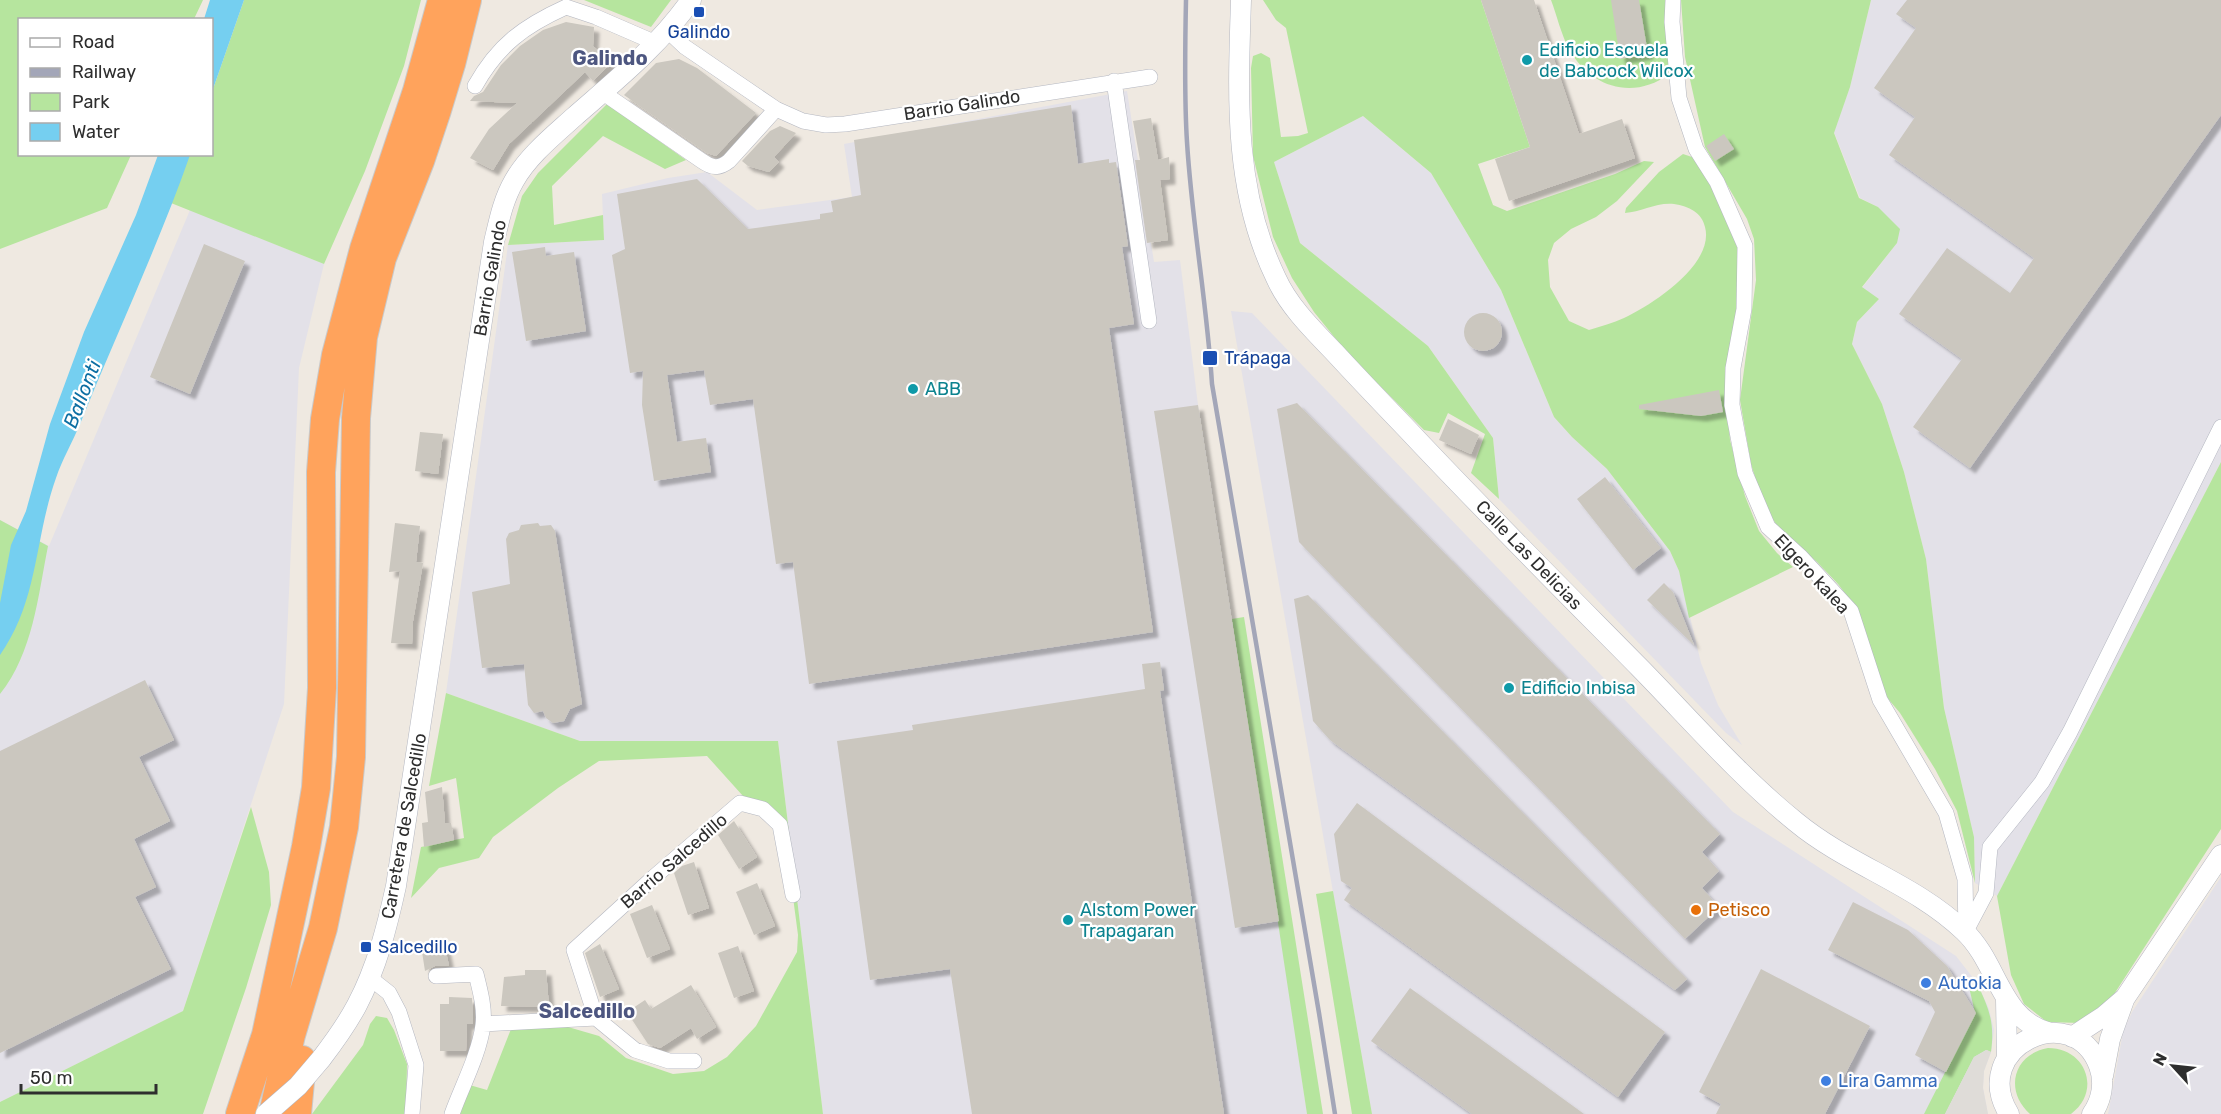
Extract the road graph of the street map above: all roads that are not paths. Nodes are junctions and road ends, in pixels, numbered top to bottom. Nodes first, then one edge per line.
1 (442, 0) edge
2 (467, 0) edge
3 (552, 0) edge
4 (691, 0) edge
5 (1241, 0) edge
6 (1673, 0) edge
7 (567, 8) junction
8 (662, 37) junction
9 (1150, 77) dead end
10 (1114, 81) junction
11 (475, 86) dead end
12 (602, 92) junction
13 (776, 109) junction
14 (1149, 321) dead end
15 (2221, 427) edge
16 (454, 501) joint
17 (2221, 855) edge
18 (296, 894) junction
19 (793, 896) dead end
20 (323, 928) junction
21 (1966, 932) junction
22 (436, 976) dead end
23 (370, 978) junction
24 (2125, 998) junction
25 (2006, 999) junction
26 (596, 1018) junction
27 (483, 1024) junction
28 (2050, 1033) junction
29 (2072, 1037) junction
30 (2007, 1057) junction
31 (694, 1061) dead end
32 (2102, 1080) junction
33 (2006, 1112) edge
34 (2094, 1112) edge
35 (222, 1114) edge
36 (240, 1114) edge
37 (266, 1114) edge
38 (273, 1114) edge
39 (297, 1114) edge
40 (412, 1114) edge
41 (452, 1114) edge

1 - 18 highway
2 - 20 highway
3 - 7 street, Barrio Galindo
4 - 8 street, Barrio Galindo
5 - 21 street, Calle Las Delicias
6 - 21 street, Elgero kalea
7 - 8 street, Barrio Galindo
7 - 11 street
8 - 12 street, Barrio Galindo
8 - 13 street, Barrio Galindo
9 - 10 street, Barrio Galindo
10 - 13 street, Barrio Galindo
10 - 14 street
12 - 13 street
12 - 16 street, Barrio Galindo
15 - 21 street
16 - 23 street, Carretera de Salcedillo
17 - 24 street
18 - 35 highway
18 - 36 highway
19 - 26 street, Barrio Salcedillo
20 - 38 highway
20 - 39 highway
21 - 25 street, Calle Las Delicias
22 - 27 street
23 - 37 street, Carretera de Salcedillo, bridge
23 - 40 street
24 - 29 street
24 - 32 street
25 - 28 street, Calle Las Delicias
25 - 30 street, Calle Las Delicias
26 - 27 street
26 - 31 street
27 - 41 street
28 - 29 street
28 - 30 street
29 - 32 street
30 - 33 street, Calle Las Delicias
32 - 34 street

